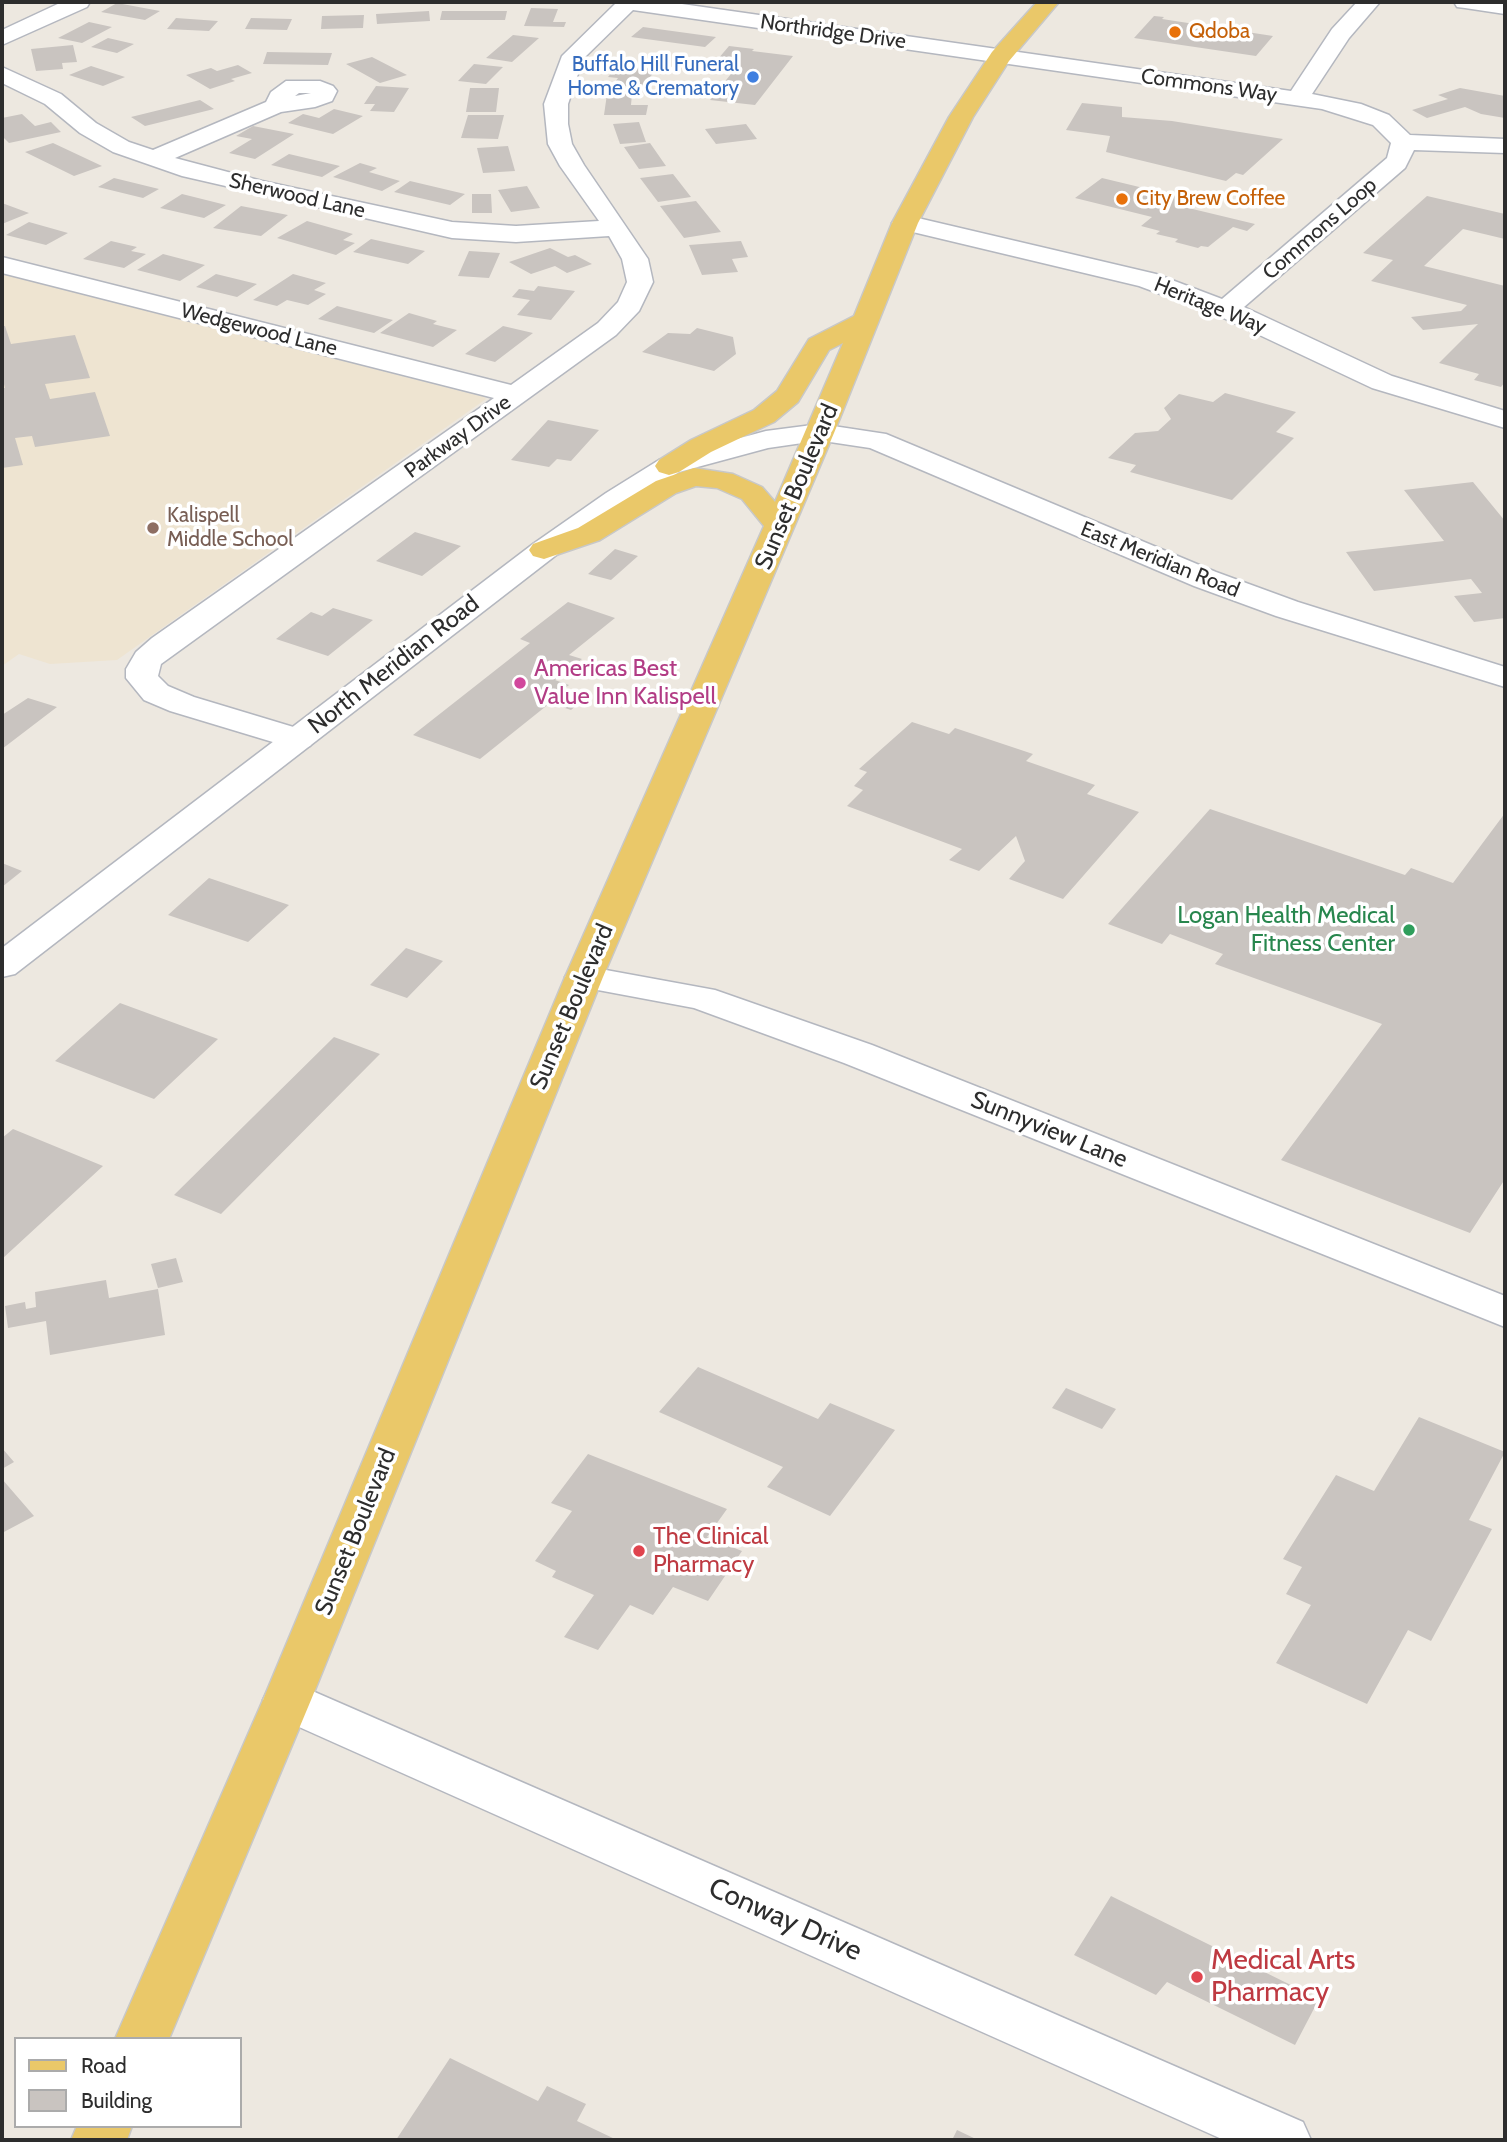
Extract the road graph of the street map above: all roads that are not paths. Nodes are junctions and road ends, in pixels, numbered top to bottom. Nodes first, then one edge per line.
1 (79, 2) edge
2 (627, 2) edge
3 (1048, 2) edge
4 (1369, 2) edge
5 (1465, 2) edge
6 (1505, 8) edge
7 (2, 38) edge
8 (1000, 57) junction
9 (2, 74) edge
10 (1297, 98) junction
11 (276, 106) dead end
12 (1403, 142) junction
13 (1505, 146) edge
14 (154, 158) junction
15 (905, 223) junction
16 (616, 228) junction
17 (2, 265) edge
18 (1226, 309) junction
19 (866, 320) junction
20 (516, 395) junction
21 (1505, 420) edge
22 (820, 433) junction
23 (669, 466) junction
24 (780, 526) junction
25 (544, 550) junction
26 (1505, 677) edge
27 (298, 739) junction
28 (2, 966) edge
29 (584, 977) junction
30 (1505, 1312) edge
31 (287, 1700) junction
32 (143, 2037) edge
33 (1283, 2140) edge

1 - 7 street
2 - 8 street, Northridge Drive
2 - 16 street, Parkway Drive
3 - 8 main road, Sunset Boulevard
4 - 10 street, Commons Way
5 - 6 street
8 - 10 street, Commons Way
8 - 15 main road, Sunset Boulevard
9 - 14 street, Sherwood Lane
10 - 12 street
11 - 14 street
12 - 13 street
12 - 18 street, Commons Loop
14 - 16 street, Sherwood Lane
15 - 18 street, Heritage Way
15 - 19 main road, Sunset Boulevard
16 - 20 street, Parkway Drive
17 - 20 street, Wedgewood Lane
18 - 21 street, Heritage Way
19 - 22 main road, Sunset Boulevard
19 - 23 main road
20 - 27 street, Parkway Drive
22 - 23 street, North Meridian Road
22 - 24 main road, Sunset Boulevard
22 - 26 street, East Meridian Road
23 - 25 street, North Meridian Road
24 - 25 main road
24 - 29 main road, Sunset Boulevard
25 - 27 street, North Meridian Road
27 - 28 street, North Meridian Road
29 - 30 street, Sunnyview Lane
29 - 31 main road, Sunset Boulevard
31 - 32 main road, Sunset Boulevard
31 - 33 street, Conway Drive

